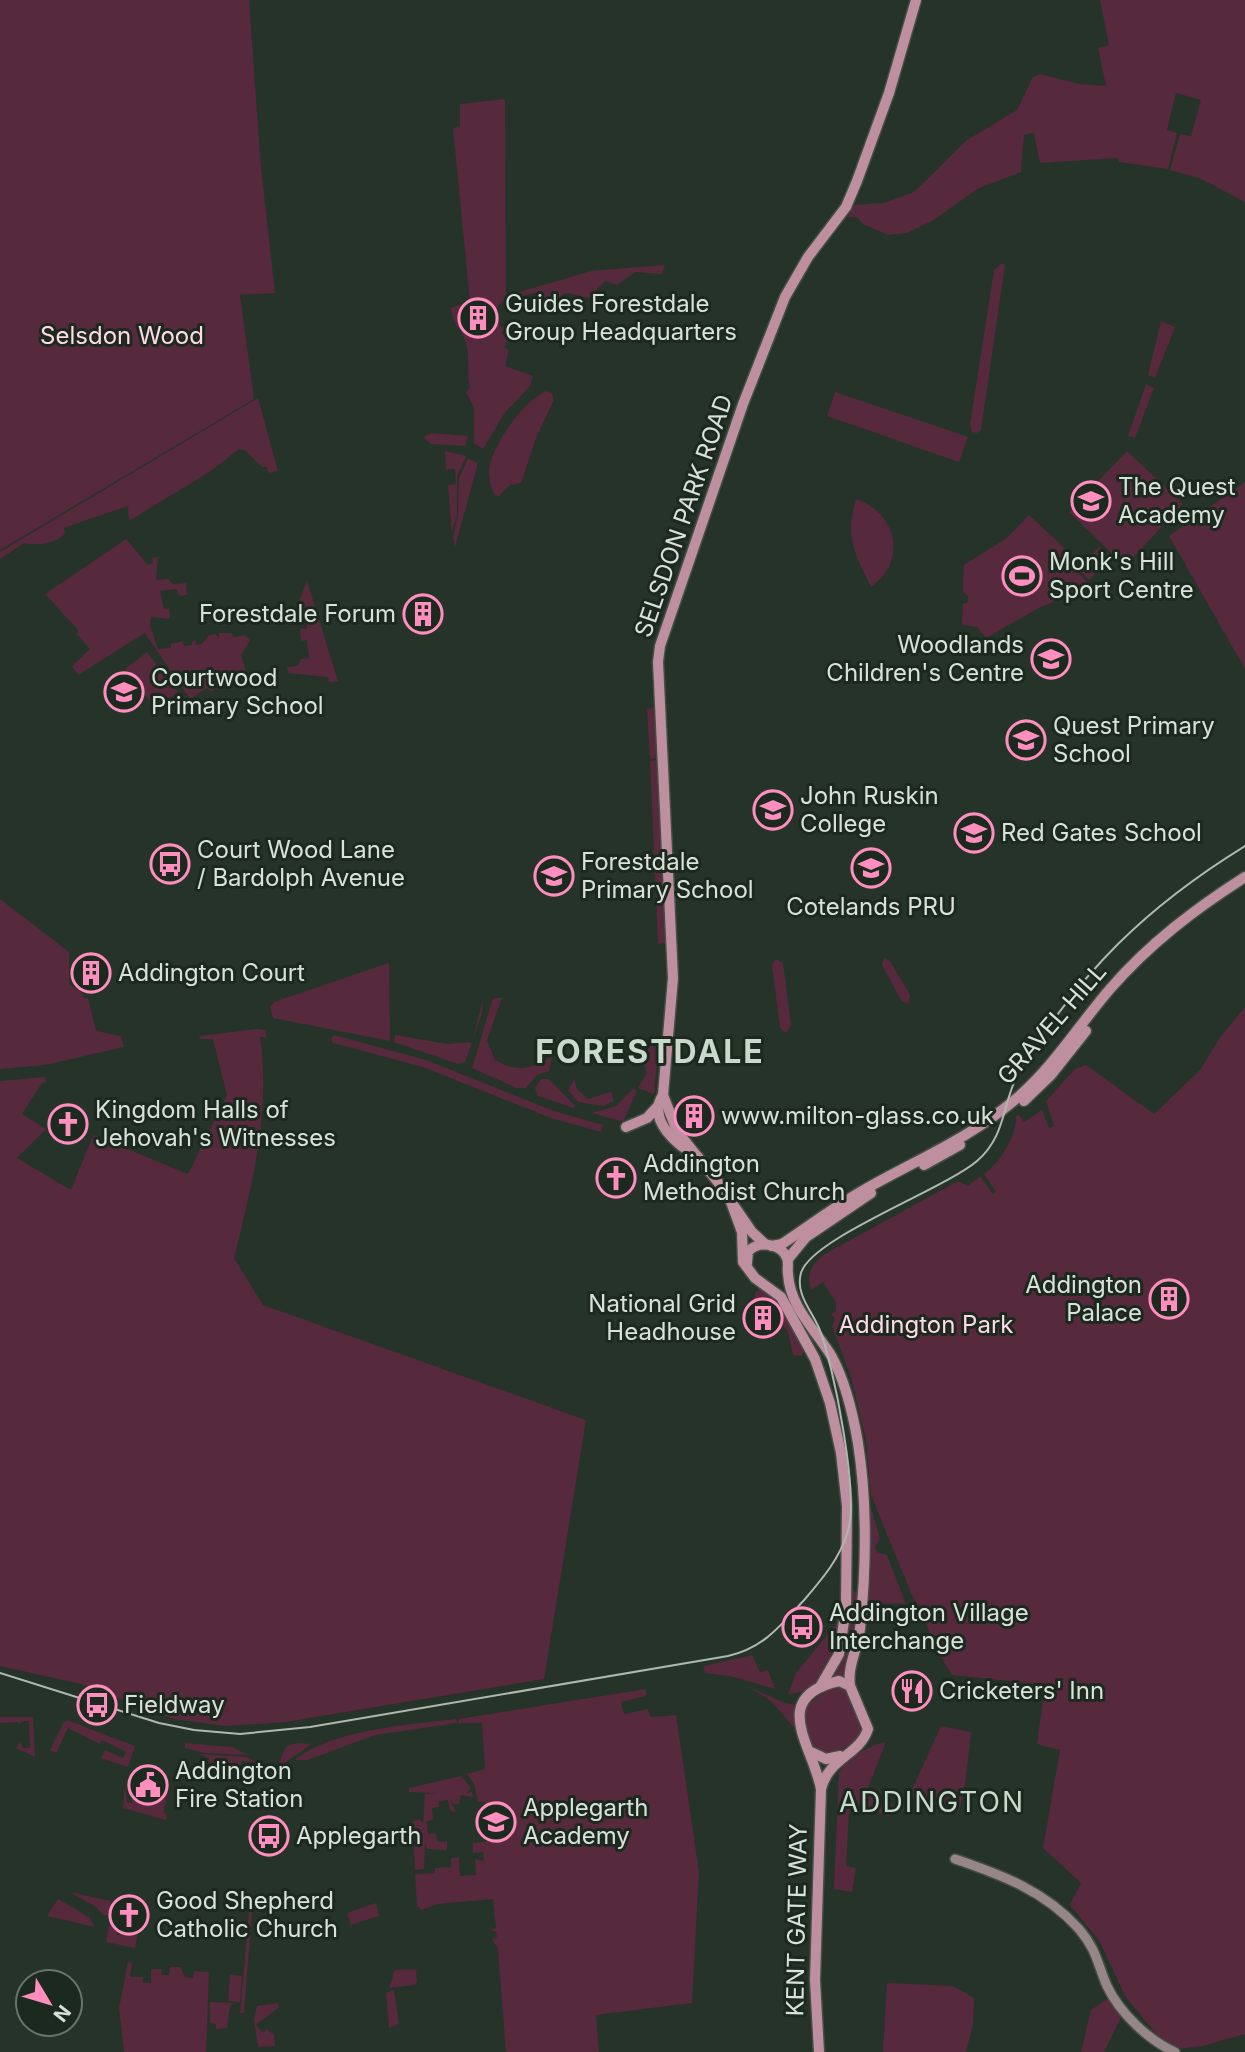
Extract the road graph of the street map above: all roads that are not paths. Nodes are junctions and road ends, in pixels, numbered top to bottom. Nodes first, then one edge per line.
1 (916, 0) edge
2 (1245, 877) edge
3 (1245, 885) edge
4 (661, 1100) junction
5 (626, 1127) dead end
6 (731, 1202) junction
7 (769, 1245) junction
8 (788, 1259) junction
9 (750, 1270) junction
10 (788, 1273) junction
11 (766, 1284) junction
12 (863, 1520) junction
13 (848, 1565) junction
14 (850, 1686) junction
15 (820, 1688) junction
16 (811, 1752) junction
17 (847, 1753) junction
18 (821, 1789) junction
19 (956, 1859) dead end
20 (819, 2052) edge
21 (1175, 2052) edge

1 - 4 main road, SELSDON PARK ROAD
2 - 7 main road, GRAVEL HILL
3 - 8 main road, GRAVEL HILL
4 - 5 main road
4 - 6 main road, SELSDON PARK ROAD
6 - 7 main road, SELSDON PARK ROAD
6 - 9 main road, SELSDON PARK ROAD
7 - 8 main road
7 - 9 main road
8 - 10 main road
9 - 11 main road
10 - 11 main road
10 - 12 main road
11 - 13 main road
12 - 13 main road
12 - 14 main road
13 - 15 main road
14 - 15 main road
14 - 17 main road
15 - 16 main road
16 - 17 main road
16 - 18 main road
17 - 18 main road
18 - 20 main road, KENT GATE WAY
19 - 21 main road

